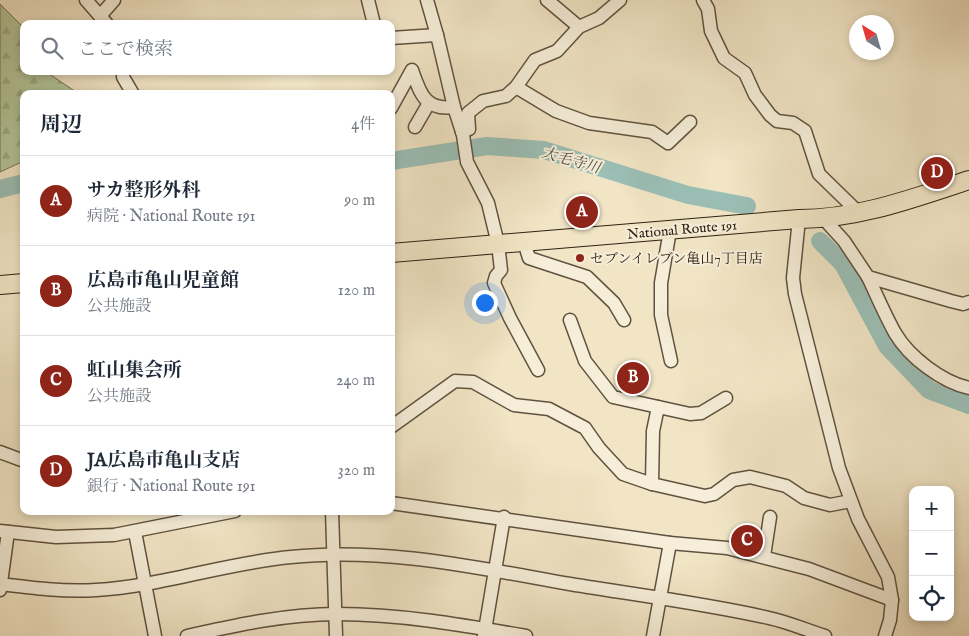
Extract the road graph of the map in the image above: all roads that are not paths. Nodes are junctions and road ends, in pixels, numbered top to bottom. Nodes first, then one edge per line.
1 (86, 0) edge
2 (114, 0) edge
3 (368, 0) edge
4 (427, 0) edge
5 (547, 0) edge
6 (620, 0) edge
7 (703, 0) edge
8 (104, 20) edge
9 (373, 20) edge
10 (580, 26) junction
11 (437, 35) junction
12 (395, 38) edge
13 (123, 75) edge
14 (516, 86) junction
15 (131, 90) edge
16 (395, 101) edge
17 (429, 103) junction
18 (454, 108) junction
19 (690, 122) dead end
20 (415, 127) dead end
21 (463, 133) junction
22 (969, 180) edge
23 (859, 213) junction
24 (799, 219) junction
25 (824, 219) junction
26 (670, 230) junction
27 (524, 242) junction
28 (498, 244) junction
29 (395, 253) edge
30 (868, 277) junction
31 (20, 283) edge
32 (0, 285) edge
33 (969, 302) edge
34 (570, 320) dead end
35 (624, 320) dead end
36 (671, 361) dead end
37 (538, 370) dead end
38 (969, 388) edge
39 (726, 398) dead end
40 (658, 407) junction
41 (395, 424) edge
42 (0, 452) edge
43 (20, 460) edge
44 (652, 484) junction
45 (850, 501) junction
46 (395, 503) edge
47 (216, 515) edge
48 (332, 515) edge
49 (504, 517) junction
50 (770, 517) dead end
51 (4, 532) edge
52 (135, 532) junction
53 (670, 543) junction
54 (334, 555) junction
55 (764, 556) junction
56 (495, 571) junction
57 (145, 584) junction
58 (0, 586) edge
59 (660, 598) junction
60 (892, 600) junction
61 (335, 614) junction
62 (484, 632) edge
63 (155, 636) edge
64 (187, 636) edge
65 (336, 636) edge
66 (526, 636) edge
67 (654, 636) edge
68 (825, 636) edge
69 (885, 636) edge

1 - 8 street
2 - 8 street
3 - 9 street
4 - 11 street
5 - 10 street
6 - 10 street
7 - 23 street
10 - 14 street
11 - 12 street
11 - 18 street
13 - 15 street
14 - 19 street
14 - 21 street
16 - 17 street
17 - 18 street
17 - 20 street
18 - 21 street
21 - 28 street
22 - 23 highway, National Route 191
23 - 25 highway, National Route 191
24 - 25 highway, National Route 191
24 - 26 highway, National Route 191
24 - 45 street
25 - 30 street
26 - 27 highway, National Route 191
26 - 36 street
27 - 28 highway, National Route 191
27 - 35 street
28 - 29 highway, National Route 191
28 - 37 street
30 - 33 street
30 - 38 street
31 - 32 highway
34 - 40 street
39 - 40 street
40 - 44 street
41 - 44 street
42 - 43 street
44 - 45 street
45 - 60 street
46 - 49 street
47 - 52 street
48 - 54 street
49 - 53 street
49 - 56 street
50 - 55 street
51 - 52 street
51 - 58 street
52 - 57 street
53 - 55 street
53 - 59 street
54 - 56 street
54 - 57 street
54 - 61 street
55 - 60 street
56 - 59 street
56 - 62 street
57 - 58 street
57 - 63 street
59 - 67 street
59 - 68 street
60 - 69 street
61 - 62 street
61 - 64 street
61 - 65 street
62 - 66 street

